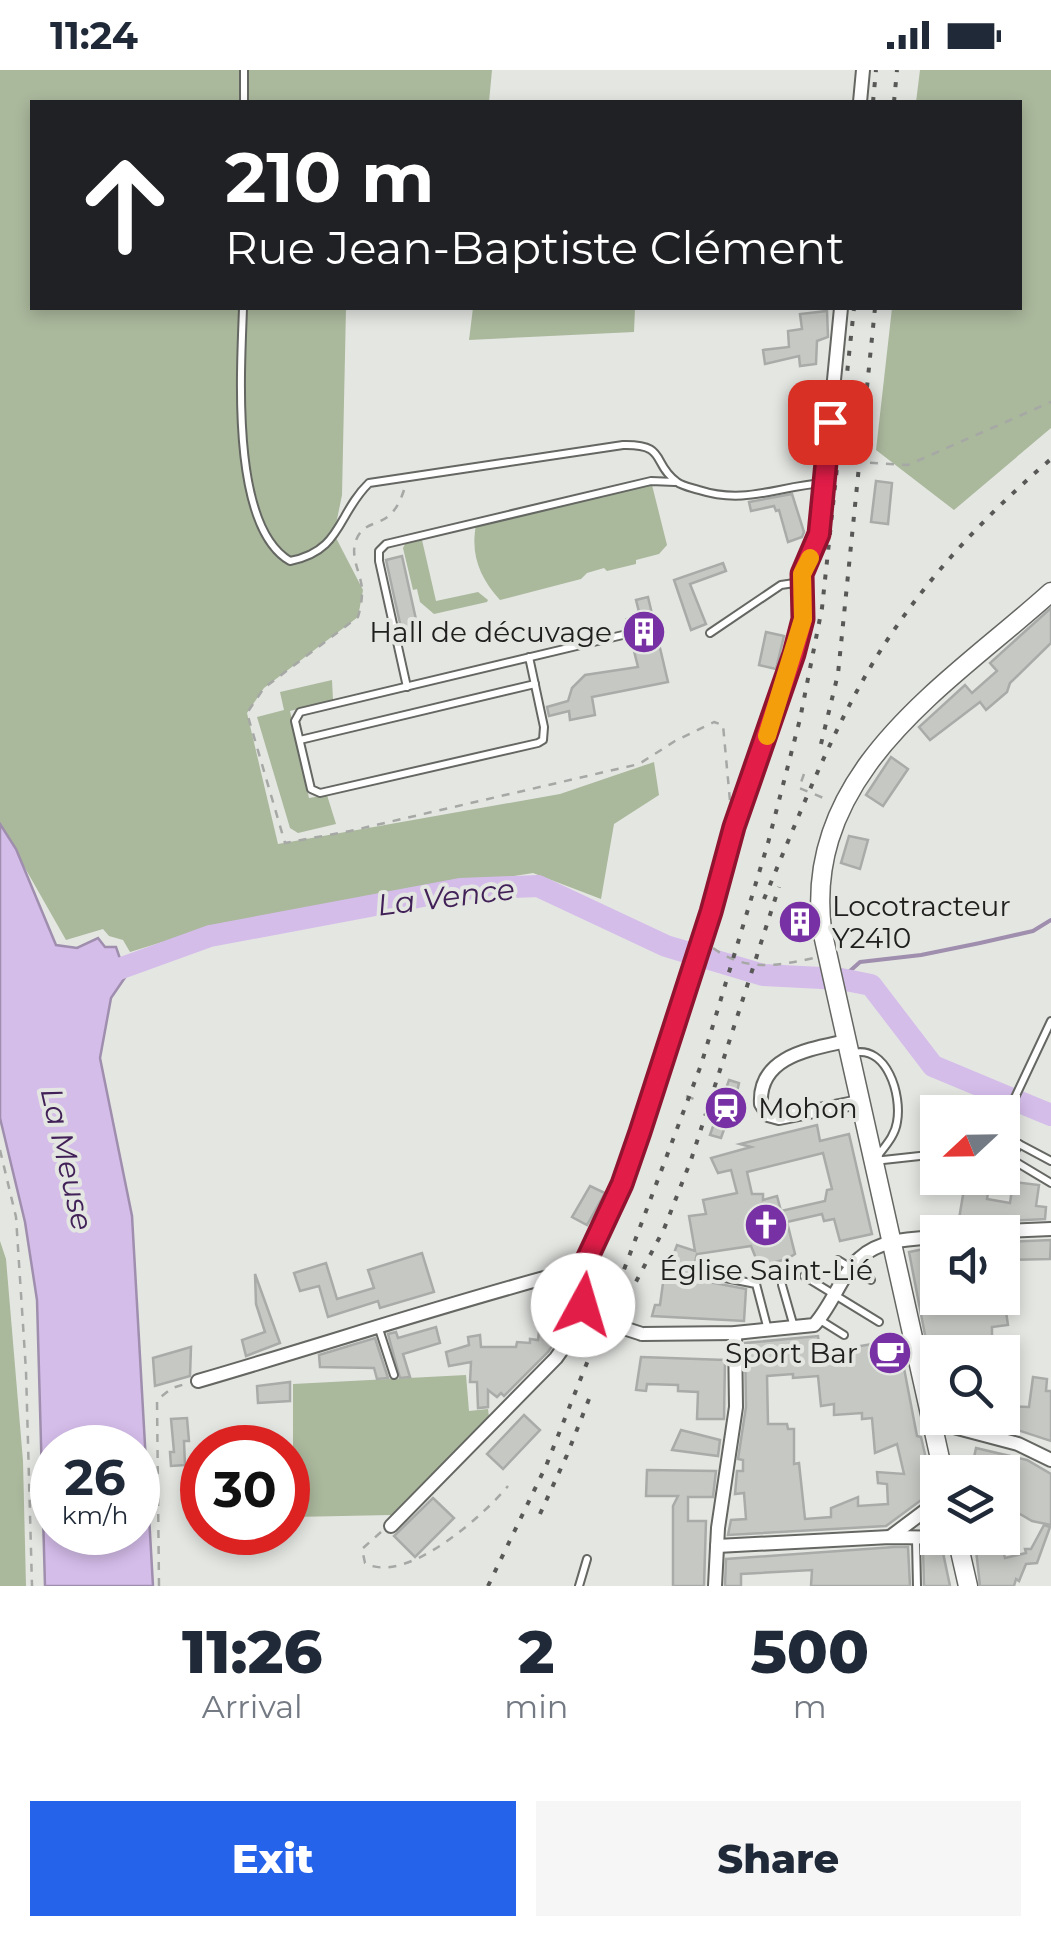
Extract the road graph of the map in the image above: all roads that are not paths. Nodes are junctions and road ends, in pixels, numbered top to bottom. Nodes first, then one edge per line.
1 (244, 70) edge
2 (863, 70) edge
3 (244, 100) edge
4 (860, 100) edge
5 (243, 310) edge
6 (841, 310) edge
7 (676, 482) junction
8 (824, 482) junction
9 (801, 582) junction
10 (1051, 592) edge
11 (710, 633) dead end
12 (627, 634) dead end
13 (529, 658) junction
14 (535, 684) junction
15 (407, 687) junction
16 (300, 740) junction
17 (1051, 1022) edge
18 (848, 1047) junction
19 (1015, 1095) edge
20 (859, 1102) junction
21 (1020, 1145) edge
22 (920, 1156) edge
23 (1051, 1161) edge
24 (873, 1162) junction
25 (1020, 1164) edge
26 (1051, 1183) edge
27 (1051, 1229) edge
28 (1020, 1230) edge
29 (920, 1239) edge
30 (891, 1242) junction
31 (838, 1260) dead end
32 (852, 1269) junction
33 (580, 1274) junction
34 (705, 1274) dead end
35 (804, 1276) dead end
36 (872, 1280) dead end
37 (782, 1285) dead end
38 (836, 1296) junction
39 (590, 1316) junction
40 (819, 1320) junction
41 (879, 1322) dead end
42 (379, 1328) junction
43 (795, 1328) junction
44 (768, 1331) junction
45 (736, 1334) junction
46 (844, 1335) dead end
47 (920, 1372) edge
48 (394, 1375) dead end
49 (198, 1381) road end
50 (984, 1435) edge
51 (1051, 1460) edge
52 (920, 1514) edge
53 (390, 1526) road end
54 (890, 1536) junction
55 (916, 1538) junction
56 (920, 1538) edge
57 (717, 1546) junction
58 (961, 1555) edge
59 (587, 1559) dead end
60 (579, 1586) edge
61 (715, 1586) edge
62 (917, 1586) edge
63 (968, 1586) edge

1 - 3 lane
2 - 4 street
5 - 7 lane
6 - 8 street
7 - 8 lane
7 - 15 lane
8 - 9 street
9 - 11 lane
9 - 33 street
10 - 18 main road
12 - 13 lane
13 - 14 lane
13 - 15 lane
14 - 16 lane
14 - 16 lane
15 - 16 lane
17 - 19 lane
18 - 20 main road
18 - 20 street
18 - 24 lane
20 - 24 main road
21 - 23 lane
22 - 24 lane
24 - 30 main road
25 - 26 lane
27 - 28 street
29 - 30 street
30 - 32 street
30 - 47 main road
31 - 32 lane
32 - 36 lane
32 - 38 street
33 - 39 street
33 - 42 street
34 - 44 lane
35 - 38 lane
37 - 43 lane
38 - 40 street
38 - 41 lane
39 - 45 street, bridge
39 - 53 street
40 - 43 street
40 - 46 lane
42 - 48 lane
42 - 49 street
43 - 44 street
44 - 45 street
45 - 57 street
50 - 51 street
52 - 54 street
54 - 55 street
54 - 57 street
55 - 56 street
55 - 62 lane
57 - 61 street
58 - 63 main road
59 - 60 lane

